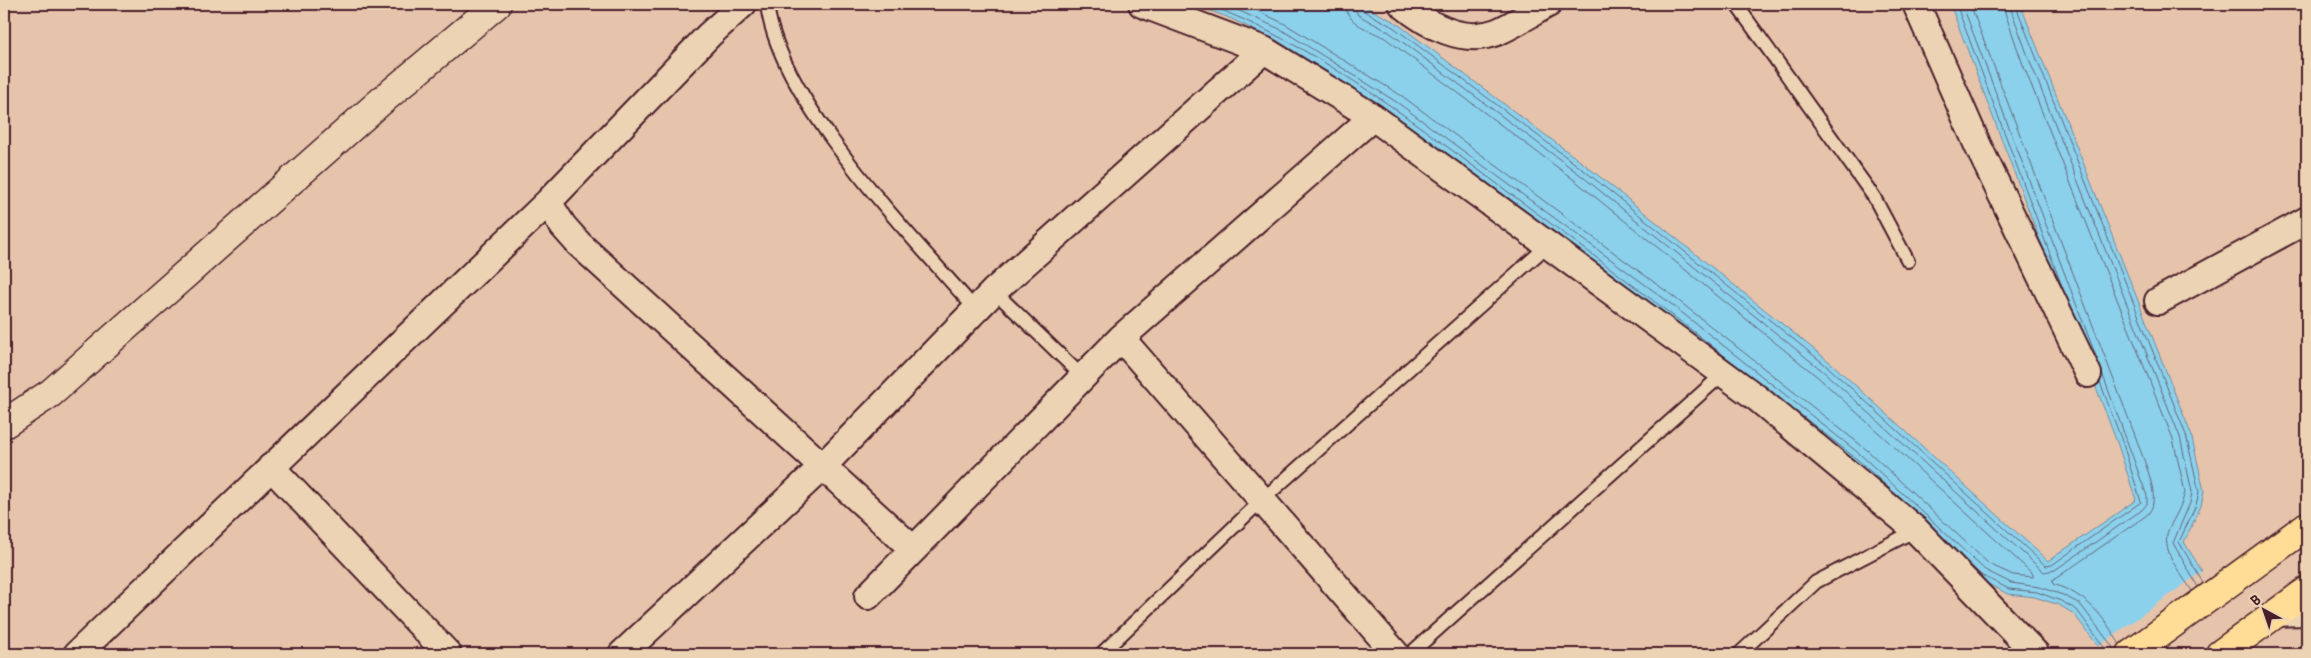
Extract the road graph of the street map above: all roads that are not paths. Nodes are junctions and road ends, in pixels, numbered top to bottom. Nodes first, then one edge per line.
1 (497, 4) edge
2 (743, 4) edge
3 (767, 4) edge
4 (1142, 4) edge
5 (1402, 4) edge
6 (1548, 4) edge
7 (1736, 4) edge
8 (1916, 4) edge
9 (1264, 50) junction
10 (1373, 117) junction
11 (548, 202) junction
12 (2307, 220) edge
13 (1546, 246) junction
14 (1908, 260) dead end
15 (994, 291) junction
16 (2158, 301) dead end
17 (976, 310) junction
18 (1121, 338) junction
19 (1724, 373) junction
20 (2088, 374) dead end
21 (1083, 377) junction
22 (4, 424) edge
23 (822, 466) junction
24 (271, 467) junction
25 (1262, 500) junction
26 (2307, 526) edge
27 (1916, 530) junction
28 (914, 549) junction
29 (2307, 593) edge
30 (868, 596) dead end
31 (2307, 605) edge
32 (2267, 620) junction
33 (2307, 620) edge
34 (76, 654) edge
35 (448, 654) edge
36 (622, 654) edge
37 (1101, 654) edge
38 (1396, 654) edge
39 (1410, 654) edge
40 (1739, 654) edge
41 (2036, 654) edge
42 (2131, 654) edge
43 (2220, 654) edge

1 - 22 street
2 - 11 street
3 - 17 lane
4 - 9 street
5 - 6 street
7 - 14 lane
8 - 20 street
9 - 10 street
9 - 15 street
10 - 13 street
10 - 18 street
11 - 23 street
11 - 24 street
12 - 16 street
13 - 19 street
13 - 25 lane
15 - 17 street
15 - 21 lane
17 - 23 street
18 - 21 street
18 - 25 street
19 - 27 street
19 - 39 lane
21 - 28 street
23 - 28 street
23 - 36 street
24 - 34 street
24 - 35 street
25 - 37 lane
25 - 38 street
26 - 42 highway
27 - 40 lane
27 - 41 street
28 - 30 street
29 - 32 highway
31 - 32 highway
32 - 33 lane
32 - 43 highway

